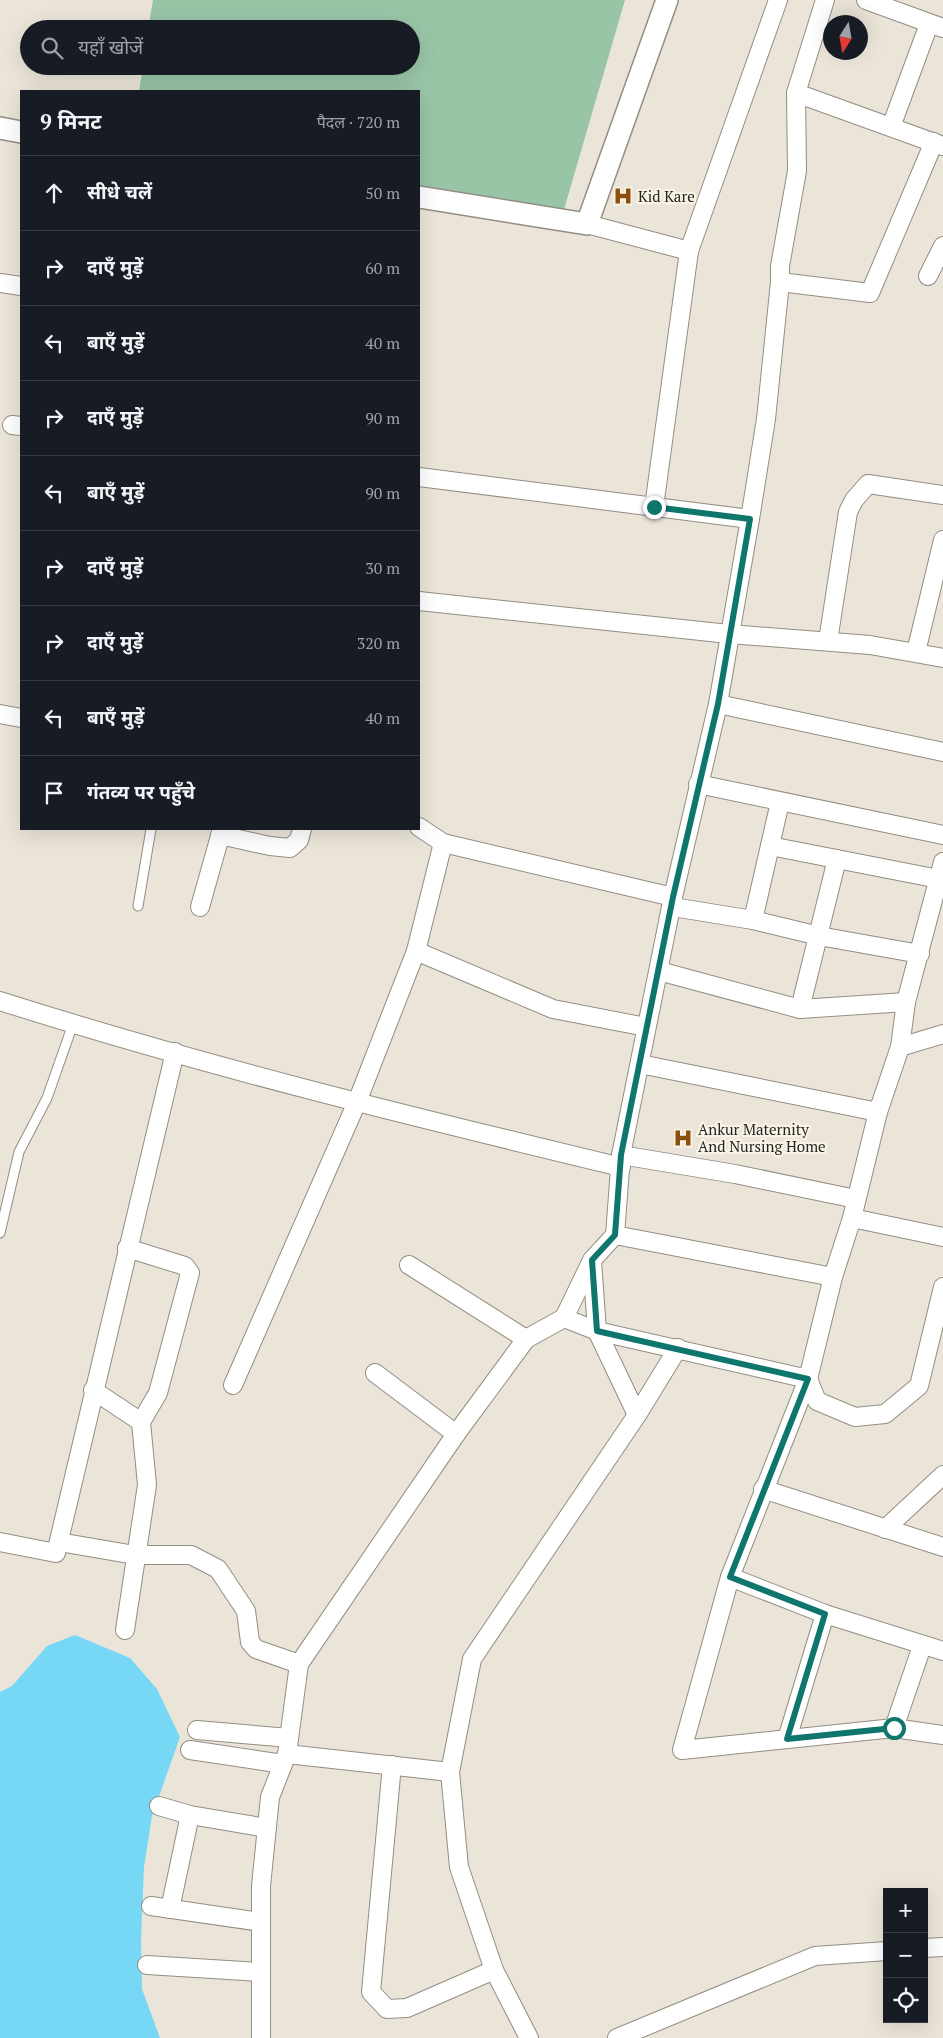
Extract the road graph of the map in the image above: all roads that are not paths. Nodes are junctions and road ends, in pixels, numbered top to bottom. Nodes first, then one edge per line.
1 (778, 0) edge
2 (825, 0) edge
3 (866, 0) edge
4 (665, 1) edge
5 (936, 26) edge
6 (796, 93) junction
7 (892, 127) junction
8 (0, 128) edge
9 (20, 132) edge
10 (938, 144) edge
11 (420, 196) edge
12 (587, 224) junction
13 (943, 246) edge
14 (688, 251) junction
15 (928, 276) dead end
16 (780, 282) junction
17 (0, 283) edge
18 (20, 286) edge
19 (420, 476) edge
20 (943, 495) edge
21 (654, 507) junction
22 (750, 519) junction
23 (943, 540) edge
24 (420, 601) edge
25 (729, 634) junction
26 (828, 641) junction
27 (916, 652) junction
28 (943, 658) edge
29 (718, 704) junction
30 (0, 714) edge
31 (20, 718) edge
32 (943, 752) edge
33 (698, 784) junction
34 (780, 802) junction
35 (420, 829) edge
36 (151, 830) edge
37 (302, 830) edge
38 (221, 832) edge
39 (943, 835) edge
40 (443, 843) junction
41 (770, 846) junction
42 (837, 859) junction
43 (941, 871) edge
44 (673, 902) junction
45 (138, 906) dead end
46 (200, 907) dead end
47 (753, 920) junction
48 (819, 936) junction
49 (416, 952) junction
50 (920, 954) junction
51 (659, 971) junction
52 (0, 1001) edge
53 (906, 1002) junction
54 (800, 1009) junction
55 (74, 1024) junction
56 (646, 1027) junction
57 (943, 1034) edge
58 (900, 1047) junction
59 (175, 1052) junction
60 (640, 1064) junction
61 (357, 1102) junction
62 (878, 1112) junction
63 (621, 1161) junction
64 (856, 1199) junction
65 (852, 1218) junction
66 (0, 1233) edge
67 (615, 1235) junction
68 (943, 1237) edge
69 (127, 1248) junction
70 (592, 1260) junction
71 (409, 1265) dead end
72 (833, 1277) junction
73 (943, 1287) edge
74 (564, 1318) junction
75 (597, 1331) junction
76 (526, 1338) junction
77 (678, 1348) junction
78 (375, 1373) dead end
79 (808, 1379) junction
80 (234, 1385) dead end
81 (93, 1390) junction
82 (637, 1415) junction
83 (141, 1422) junction
84 (456, 1434) junction
85 (943, 1475) edge
86 (763, 1489) junction
87 (885, 1528) junction
88 (0, 1542) edge
89 (59, 1542) junction
90 (943, 1547) edge
91 (135, 1555) junction
92 (730, 1577) junction
93 (825, 1614) junction
94 (125, 1630) dead end
95 (922, 1646) junction
96 (943, 1650) edge
97 (299, 1664) junction
98 (894, 1728) junction
99 (197, 1730) dead end
100 (943, 1735) edge
101 (787, 1739) junction
102 (190, 1750) dead end
103 (286, 1752) junction
104 (392, 1765) junction
105 (450, 1772) junction
106 (159, 1806) dead end
107 (190, 1815) junction
108 (267, 1828) junction
109 (152, 1906) dead end
110 (170, 1908) junction
111 (260, 1922) junction
112 (943, 1947) edge
113 (928, 1948) edge
114 (883, 1951) edge
115 (147, 1964) dead end
116 (494, 1970) junction
117 (260, 1972) junction
118 (262, 2038) edge
119 (529, 2038) edge
120 (617, 2038) edge

1 - 14 street
2 - 6 street
3 - 5 street
4 - 12 street
5 - 7 street
6 - 7 street
6 - 16 street
7 - 10 street
8 - 9 street
10 - 16 street
11 - 12 street
12 - 14 street
13 - 15 street
14 - 21 street
16 - 22 street
17 - 18 street
19 - 21 street
20 - 26 street
21 - 22 street
22 - 25 street
23 - 27 street
24 - 25 street
25 - 26 street
25 - 29 street
26 - 27 street
27 - 28 street
29 - 32 street
29 - 33 street
30 - 31 street
33 - 34 street
33 - 44 street
34 - 39 street
34 - 41 street
35 - 40 street
36 - 45 lane
37 - 38 street
38 - 46 street
40 - 44 street
40 - 49 street
41 - 42 street
41 - 47 street
42 - 43 street
42 - 48 street
43 - 50 street
44 - 47 street
44 - 51 street
47 - 48 street
48 - 50 street
48 - 54 street
49 - 56 street
49 - 61 street
50 - 53 street
51 - 54 street
51 - 56 street
52 - 55 street
53 - 54 street
53 - 58 street
55 - 59 street
55 - 66 lane
56 - 60 street
57 - 58 street
58 - 62 street
59 - 61 street
59 - 69 street
60 - 62 street
60 - 63 street
61 - 63 street
61 - 80 street
62 - 64 street
63 - 64 street
63 - 67 street
64 - 65 street
65 - 68 street
65 - 72 street
67 - 70 street
67 - 72 street
69 - 81 street
69 - 83 street
70 - 74 street
70 - 75 street
71 - 76 street
72 - 79 street
73 - 79 street
74 - 75 street
74 - 76 street
75 - 77 street
75 - 82 street
76 - 84 street
77 - 79 street
77 - 82 street
78 - 84 street
79 - 86 street
81 - 83 street
81 - 89 street
82 - 105 street
83 - 91 street
84 - 97 street
85 - 87 street
86 - 87 street
86 - 92 street
87 - 90 street
88 - 89 street
89 - 91 street
91 - 94 street
91 - 97 street
92 - 93 street
92 - 101 street
93 - 95 street
93 - 101 street
95 - 96 street
95 - 98 street
97 - 103 street
98 - 100 street
98 - 101 street
99 - 103 street
102 - 103 street
103 - 104 street
103 - 108 street
104 - 105 street
104 - 116 street
105 - 116 street
106 - 107 street
107 - 108 street
107 - 110 street
108 - 111 street
109 - 110 street
110 - 111 street
111 - 117 street
112 - 113 street
114 - 120 street
115 - 117 street
116 - 119 street
117 - 118 street

